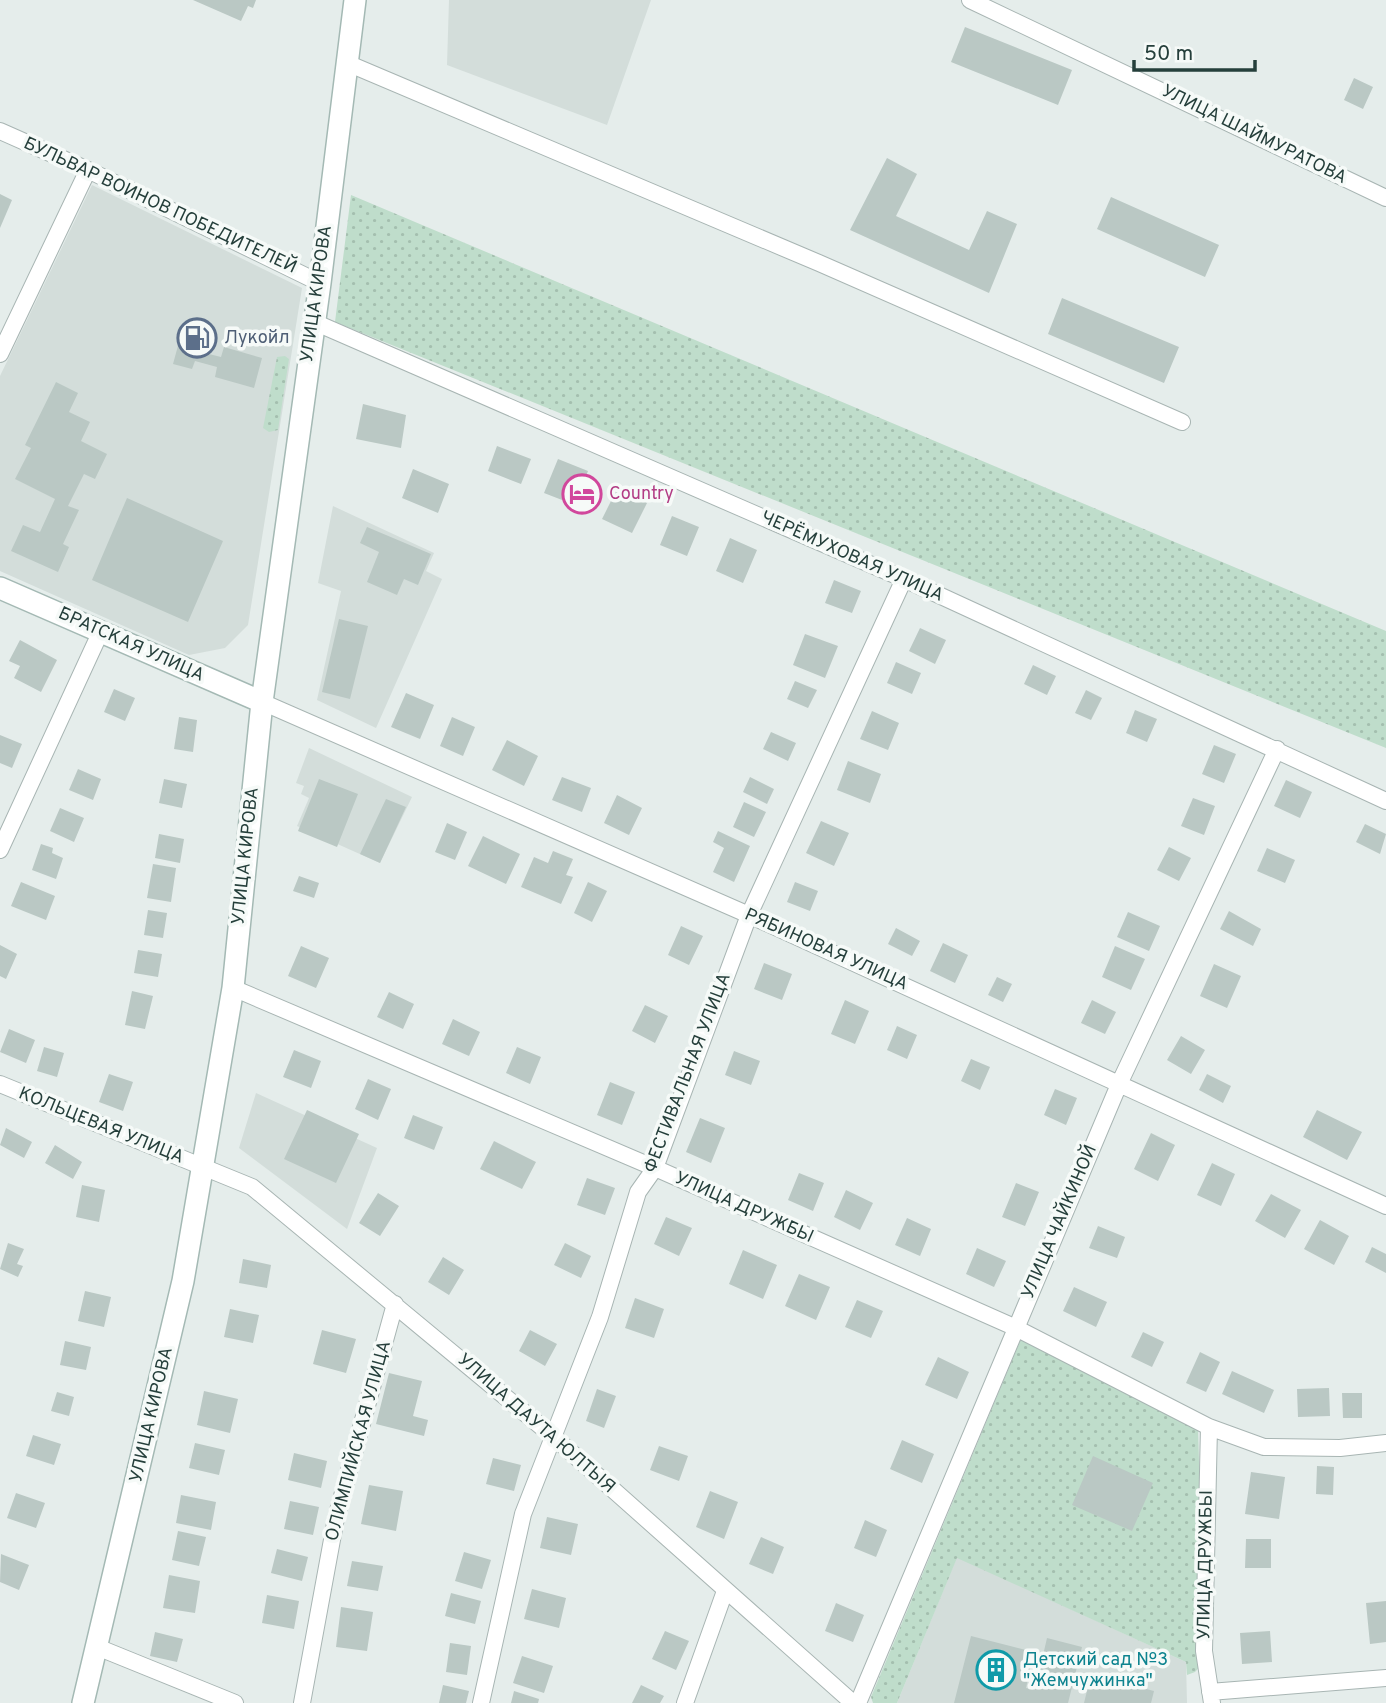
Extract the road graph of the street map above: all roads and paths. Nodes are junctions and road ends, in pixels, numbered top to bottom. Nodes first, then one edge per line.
1 (355, 0) edge
2 (970, 0) edge
3 (347, 63) junction
4 (0, 131) edge
5 (88, 170) junction
6 (1386, 198) edge
7 (320, 282) junction
8 (314, 322) junction
9 (0, 354) edge
10 (1182, 422) dead end
11 (904, 579) junction
12 (0, 588) edge
13 (101, 631) junction
14 (262, 702) junction
15 (1277, 749) junction
16 (1386, 801) edge
17 (0, 850) edge
18 (749, 915) junction
19 (233, 988) junction
20 (1120, 1082) junction
21 (0, 1084) edge
22 (203, 1167) junction
23 (655, 1168) junction
24 (1386, 1206) edge
25 (395, 1304) junction
26 (1014, 1327) junction
27 (1209, 1427) junction
28 (555, 1438) junction
29 (1386, 1443) edge
30 (724, 1591) junction
31 (97, 1647) junction
32 (1386, 1678) edge
33 (1211, 1697) edge
34 (83, 1703) edge
35 (235, 1703) edge
36 (302, 1703) edge
37 (481, 1703) edge
38 (685, 1703) edge
39 (856, 1703) edge

1 - 3 main road, УЛИЦА КИРОВА
2 - 6 street, УЛИЦА ШАЙМУРАТОВА
3 - 7 main road, УЛИЦА КИРОВА
3 - 10 street
4 - 5 street, БУЛЬВАР ВОИНОВ ПОБЕДИТЕЛЕЙ
5 - 7 street, БУЛЬВАР ВОИНОВ ПОБЕДИТЕЛЕЙ
5 - 9 street
7 - 8 main road, УЛИЦА КИРОВА
8 - 11 street, ЧЕРЁМУХОВАЯ УЛИЦА
8 - 14 main road, УЛИЦА КИРОВА
11 - 15 street, ЧЕРЁМУХОВАЯ УЛИЦА
11 - 18 street, ФЕСТИВАЛЬНАЯ УЛИЦА
12 - 13 main road, БРАТСКАЯ УЛИЦА
13 - 14 main road, БРАТСКАЯ УЛИЦА
13 - 17 street
14 - 18 street, РЯБИНОВАЯ УЛИЦА
14 - 19 main road, УЛИЦА КИРОВА
15 - 16 street, ЧЕРЁМУХОВАЯ УЛИЦА
15 - 20 street, УЛИЦА ЧАЙКИНОЙ
18 - 20 street, РЯБИНОВАЯ УЛИЦА
18 - 23 street, ФЕСТИВАЛЬНАЯ УЛИЦА
19 - 22 main road, УЛИЦА КИРОВА
19 - 23 street, УЛИЦА ДРУЖБЫ
20 - 24 street, РЯБИНОВАЯ УЛИЦА
20 - 26 street, УЛИЦА ЧАЙКИНОЙ
21 - 22 street, КОЛЬЦЕВАЯ УЛИЦА
22 - 25 street, УЛИЦА ДАУТА ЮЛТЫЯ
22 - 31 main road, УЛИЦА КИРОВА
23 - 26 street, УЛИЦА ДРУЖБЫ
23 - 28 street, ФЕСТИВАЛЬНАЯ УЛИЦА
25 - 28 street, УЛИЦА ДАУТА ЮЛТЫЯ
25 - 36 street, ОЛИМПИЙСКАЯ УЛИЦА
26 - 27 street, УЛИЦА ДРУЖБЫ
26 - 39 street, УЛИЦА ЧАЙКИНОЙ
27 - 29 street, УЛИЦА ДРУЖБЫ
27 - 33 street, УЛИЦА ДРУЖБЫ
28 - 30 street, УЛИЦА ДАУТА ЮЛТЫЯ
28 - 37 street, ФЕСТИВАЛЬНАЯ УЛИЦА
30 - 38 street
30 - 39 street, УЛИЦА ДАУТА ЮЛТЫЯ
31 - 34 main road, УЛИЦА КИРОВА
31 - 35 street
32 - 33 street

